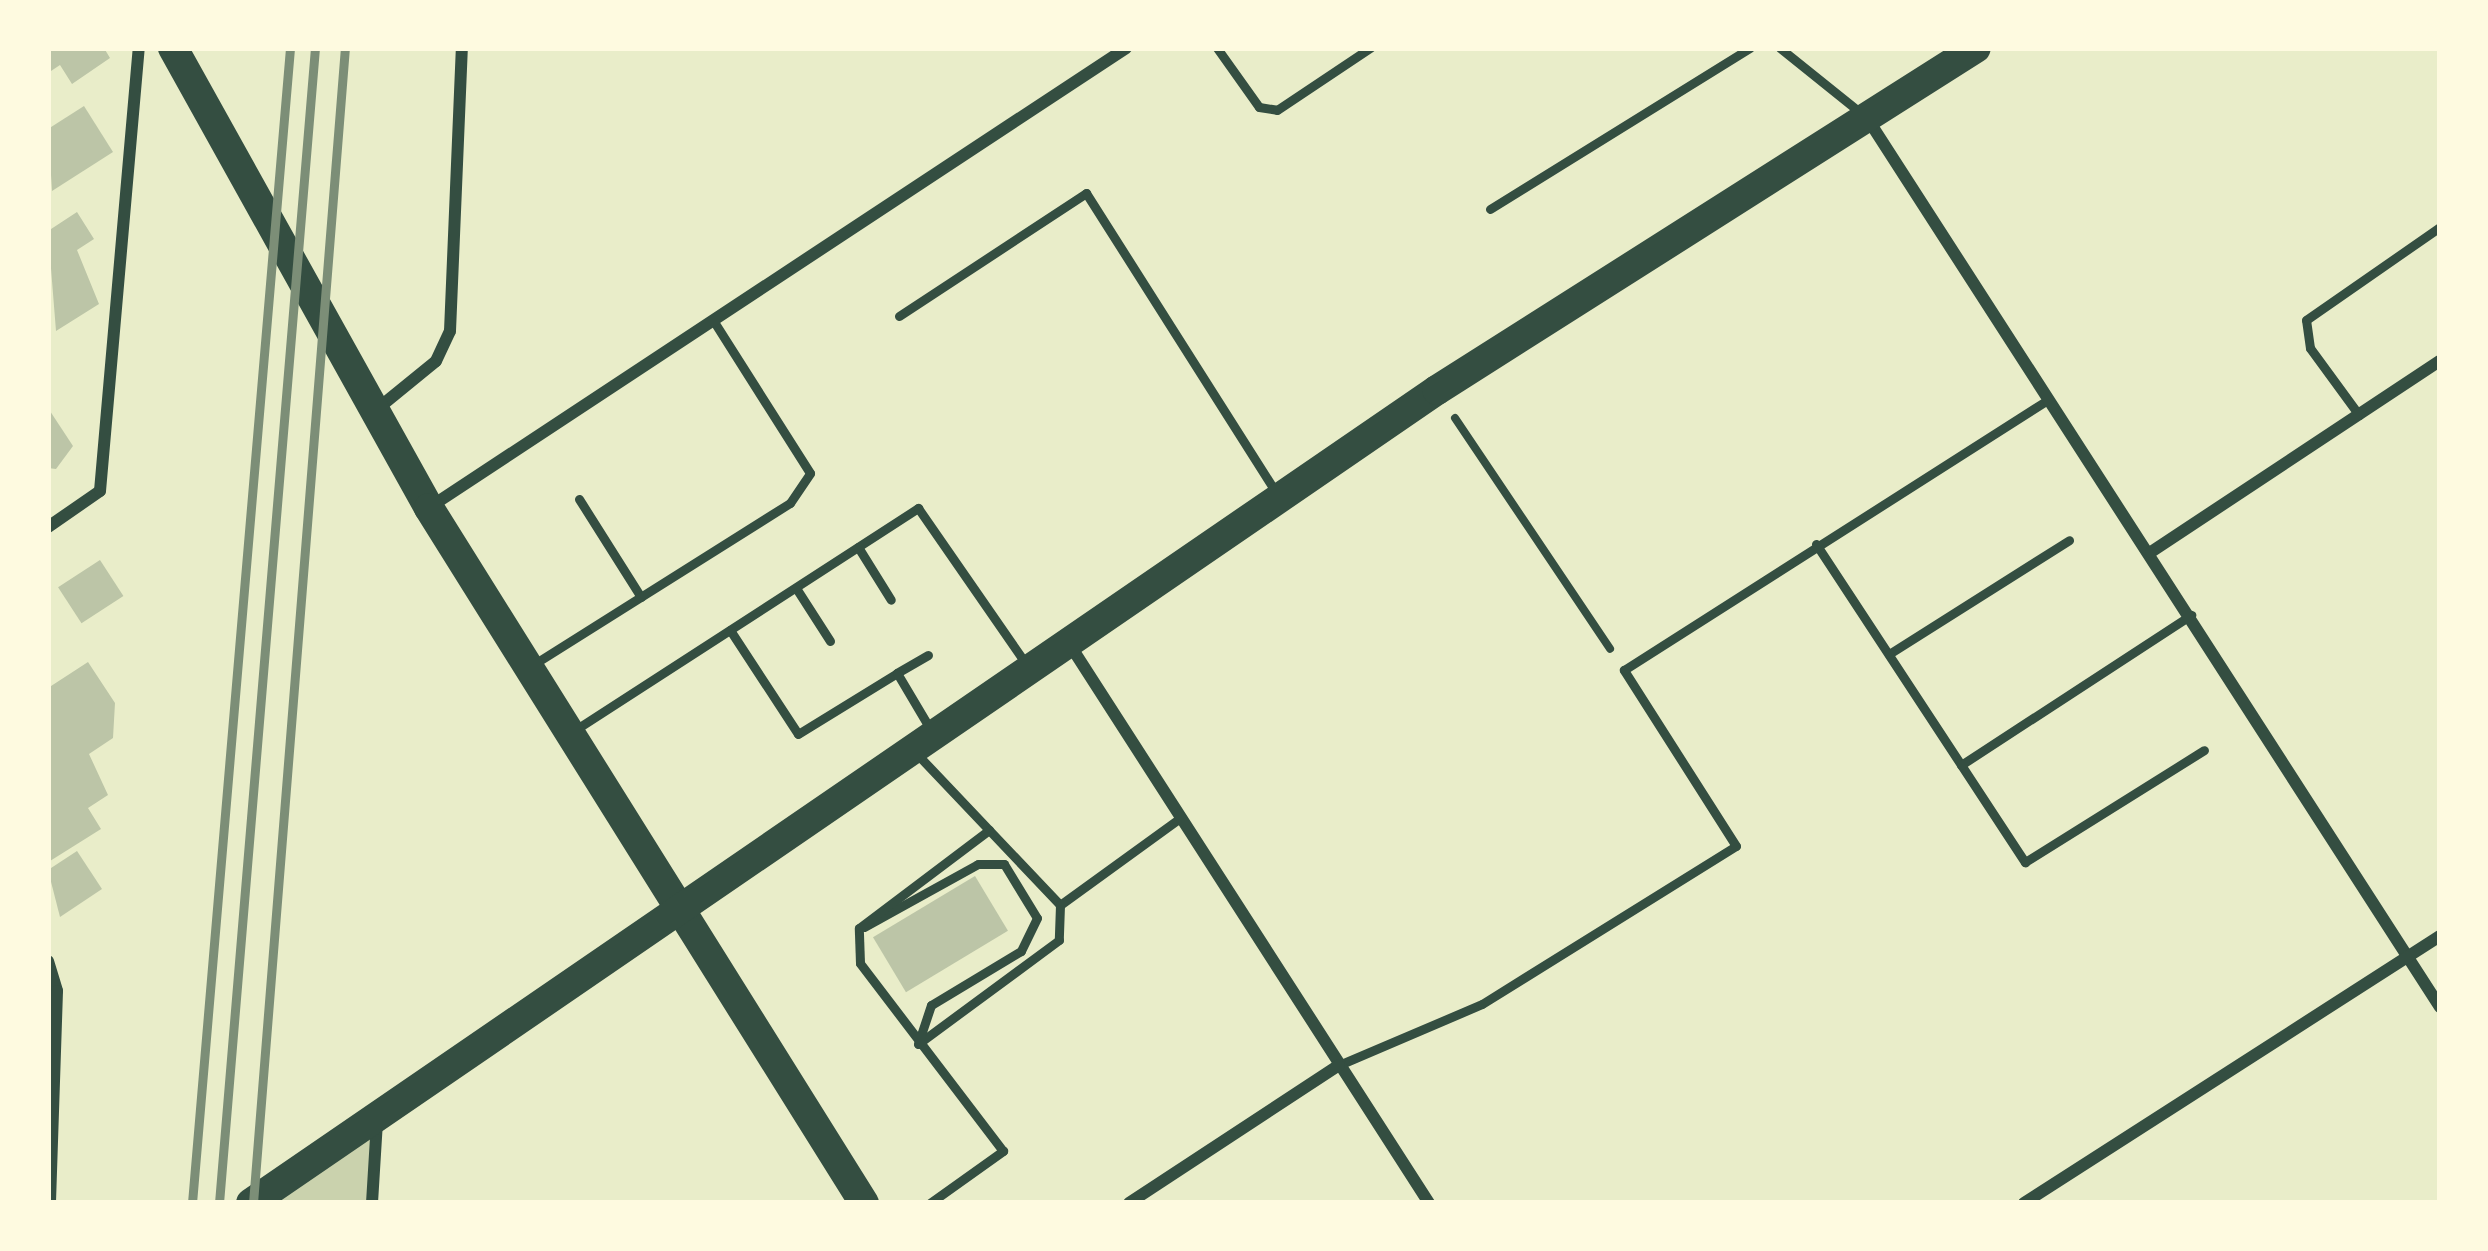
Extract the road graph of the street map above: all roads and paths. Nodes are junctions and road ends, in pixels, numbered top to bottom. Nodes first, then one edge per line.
1 (139, 48) edge
2 (173, 48) edge
3 (462, 48) edge
4 (1126, 48) edge
5 (1216, 48) edge
6 (1370, 48) edge
7 (1750, 48) edge
8 (1780, 48) edge
9 (1976, 48) edge
10 (1866, 117) junction
11 (1490, 209) dead end
12 (2440, 227) edge
13 (899, 316) dead end
14 (713, 320) junction
15 (2440, 361) edge
16 (1437, 390) junction
17 (2046, 401) junction
18 (375, 411) junction
19 (2360, 415) junction
20 (579, 499) dead end
21 (1280, 500) junction
22 (429, 508) junction
23 (48, 527) edge
24 (2068, 540) dead end
25 (1816, 544) junction
26 (858, 547) junction
27 (2151, 552) junction
28 (796, 587) junction
29 (641, 597) junction
30 (891, 600) dead end
31 (2191, 615) junction
32 (730, 630) junction
33 (830, 640) dead end
34 (1070, 645) junction
35 (1889, 654) junction
36 (928, 655) dead end
37 (527, 668) junction
38 (1624, 670) junction
39 (1031, 671) junction
40 (897, 673) junction
41 (568, 735) junction
42 (924, 744) junction
43 (2204, 750) dead end
44 (1961, 765) junction
45 (1180, 818) junction
46 (989, 830) junction
47 (1060, 905) junction
48 (674, 912) junction
49 (860, 928) junction
50 (2440, 936) edge
51 (2408, 957) junction
52 (48, 961) edge
53 (2440, 1007) edge
54 (918, 1044) junction
55 (1339, 1065) junction
56 (377, 1121) junction
57 (50, 1203) edge
58 (251, 1203) edge
59 (371, 1203) edge
60 (863, 1203) edge
61 (929, 1203) edge
62 (1129, 1203) edge
63 (1429, 1203) edge
64 (2024, 1203) edge

1 - 23 street
2 - 18 main road
3 - 18 street
4 - 14 street
5 - 6 lane
7 - 11 lane
8 - 10 lane
9 - 10 main road
10 - 16 main road
10 - 17 street
12 - 19 lane
13 - 21 lane
14 - 22 street
14 - 29 lane
15 - 19 street
16 - 21 main road
16 - 38 path
17 - 25 lane
17 - 27 street
18 - 22 main road
19 - 27 street
20 - 29 lane
21 - 34 main road
22 - 37 main road
24 - 35 lane
25 - 35 lane
25 - 38 lane
26 - 28 lane
26 - 30 lane
26 - 39 lane
27 - 31 street
28 - 32 lane
28 - 33 lane
29 - 37 lane
31 - 44 lane
31 - 51 street
32 - 40 lane
32 - 41 lane
34 - 39 main road
34 - 45 street
35 - 44 lane
36 - 40 lane
37 - 41 main road
38 - 55 lane
39 - 42 main road
40 - 42 lane
41 - 48 main road
42 - 46 lane
42 - 48 main road
43 - 44 lane
45 - 47 lane
45 - 55 street
46 - 47 lane
46 - 49 lane
47 - 54 lane
48 - 56 main road
48 - 60 main road
49 - 54 lane
49 - 54 lane
50 - 51 street
51 - 53 street
51 - 64 street
52 - 57 street
54 - 61 lane
55 - 62 street
55 - 63 street
56 - 58 main road
56 - 59 street

